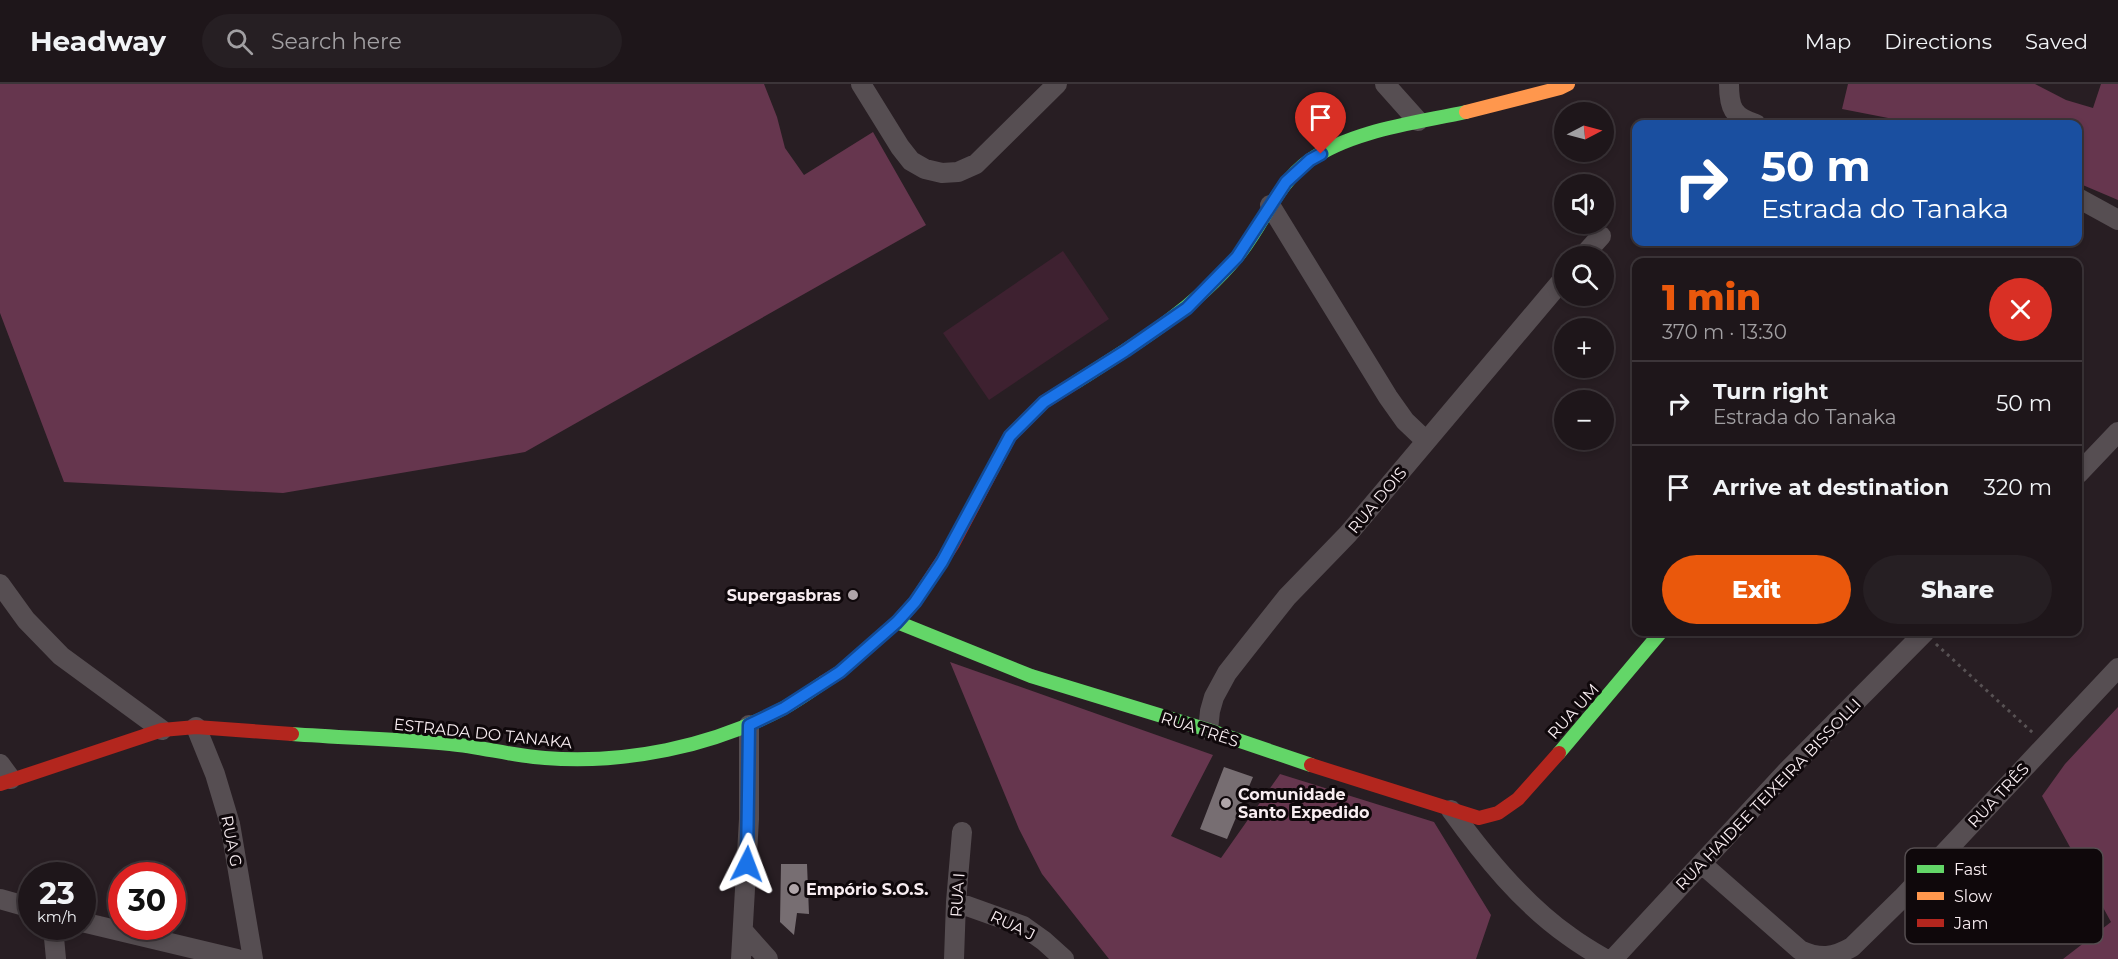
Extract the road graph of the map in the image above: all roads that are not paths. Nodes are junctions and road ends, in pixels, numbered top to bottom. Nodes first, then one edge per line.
1 (861, 84) edge
2 (1057, 84) edge
3 (1385, 84) edge
4 (1568, 84) edge
5 (1729, 84) edge
6 (1743, 120) edge
7 (1418, 121) junction
8 (2082, 200) edge
9 (1270, 205) junction
10 (2118, 220) edge
11 (1601, 236) dead end
12 (1592, 246) edge
13 (1554, 290) edge
14 (2118, 432) edge
15 (1426, 441) junction
16 (2082, 470) edge
17 (0, 584) edge
18 (897, 622) junction
19 (1658, 636) edge
20 (1921, 636) edge
21 (2118, 668) edge
22 (749, 725) junction
23 (196, 727) junction
24 (162, 730) junction
25 (1208, 730) junction
26 (4, 776) edge
27 (1505, 809) joint
28 (1451, 810) junction
29 (962, 832) dead end
30 (1949, 848) edge
31 (1702, 864) junction
32 (1905, 895) edge
33 (0, 899) edge
34 (956, 902) junction
35 (18, 904) edge
36 (96, 925) edge
37 (744, 932) junction
38 (54, 940) edge
39 (1817, 958) edge
40 (56, 959) edge
41 (237, 959) edge
42 (253, 959) edge
43 (741, 959) edge
44 (768, 959) edge
45 (954, 959) edge
46 (1064, 959) edge
47 (1605, 959) edge
48 (1613, 959) edge

1 - 2 street
3 - 7 street
4 - 7 street, ESTRADA DO TANAKA
5 - 6 street
7 - 9 street, ESTRADA DO TANAKA
8 - 10 street
9 - 15 street
9 - 18 street, ESTRADA DO TANAKA
11 - 12 street
13 - 15 street, RUA DOIS
14 - 16 street
15 - 25 street, RUA DOIS
17 - 24 street
18 - 22 street, ESTRADA DO TANAKA
18 - 25 street, RUA TRÊS
19 - 27 street, RUA UM
20 - 31 street, RUA HAIDEE TEIXEIRA BISSOLLI
21 - 30 street, RUA TRÊS
22 - 23 street, ESTRADA DO TANAKA
22 - 37 street
23 - 24 street, ESTRADA DO TANAKA
23 - 42 street, RUA G
24 - 26 street, ESTRADA DO TANAKA
25 - 28 street, RUA TRÊS
27 - 28 street, RUA TRÊS
28 - 47 street
29 - 34 street, RUA I
31 - 39 street
31 - 48 street, RUA HAIDEE TEIXEIRA BISSOLLI
32 - 39 street, RUA TRÊS
33 - 35 street
34 - 45 street, RUA I
34 - 46 street, RUA J
36 - 41 street
37 - 43 street
37 - 44 street
38 - 40 street

